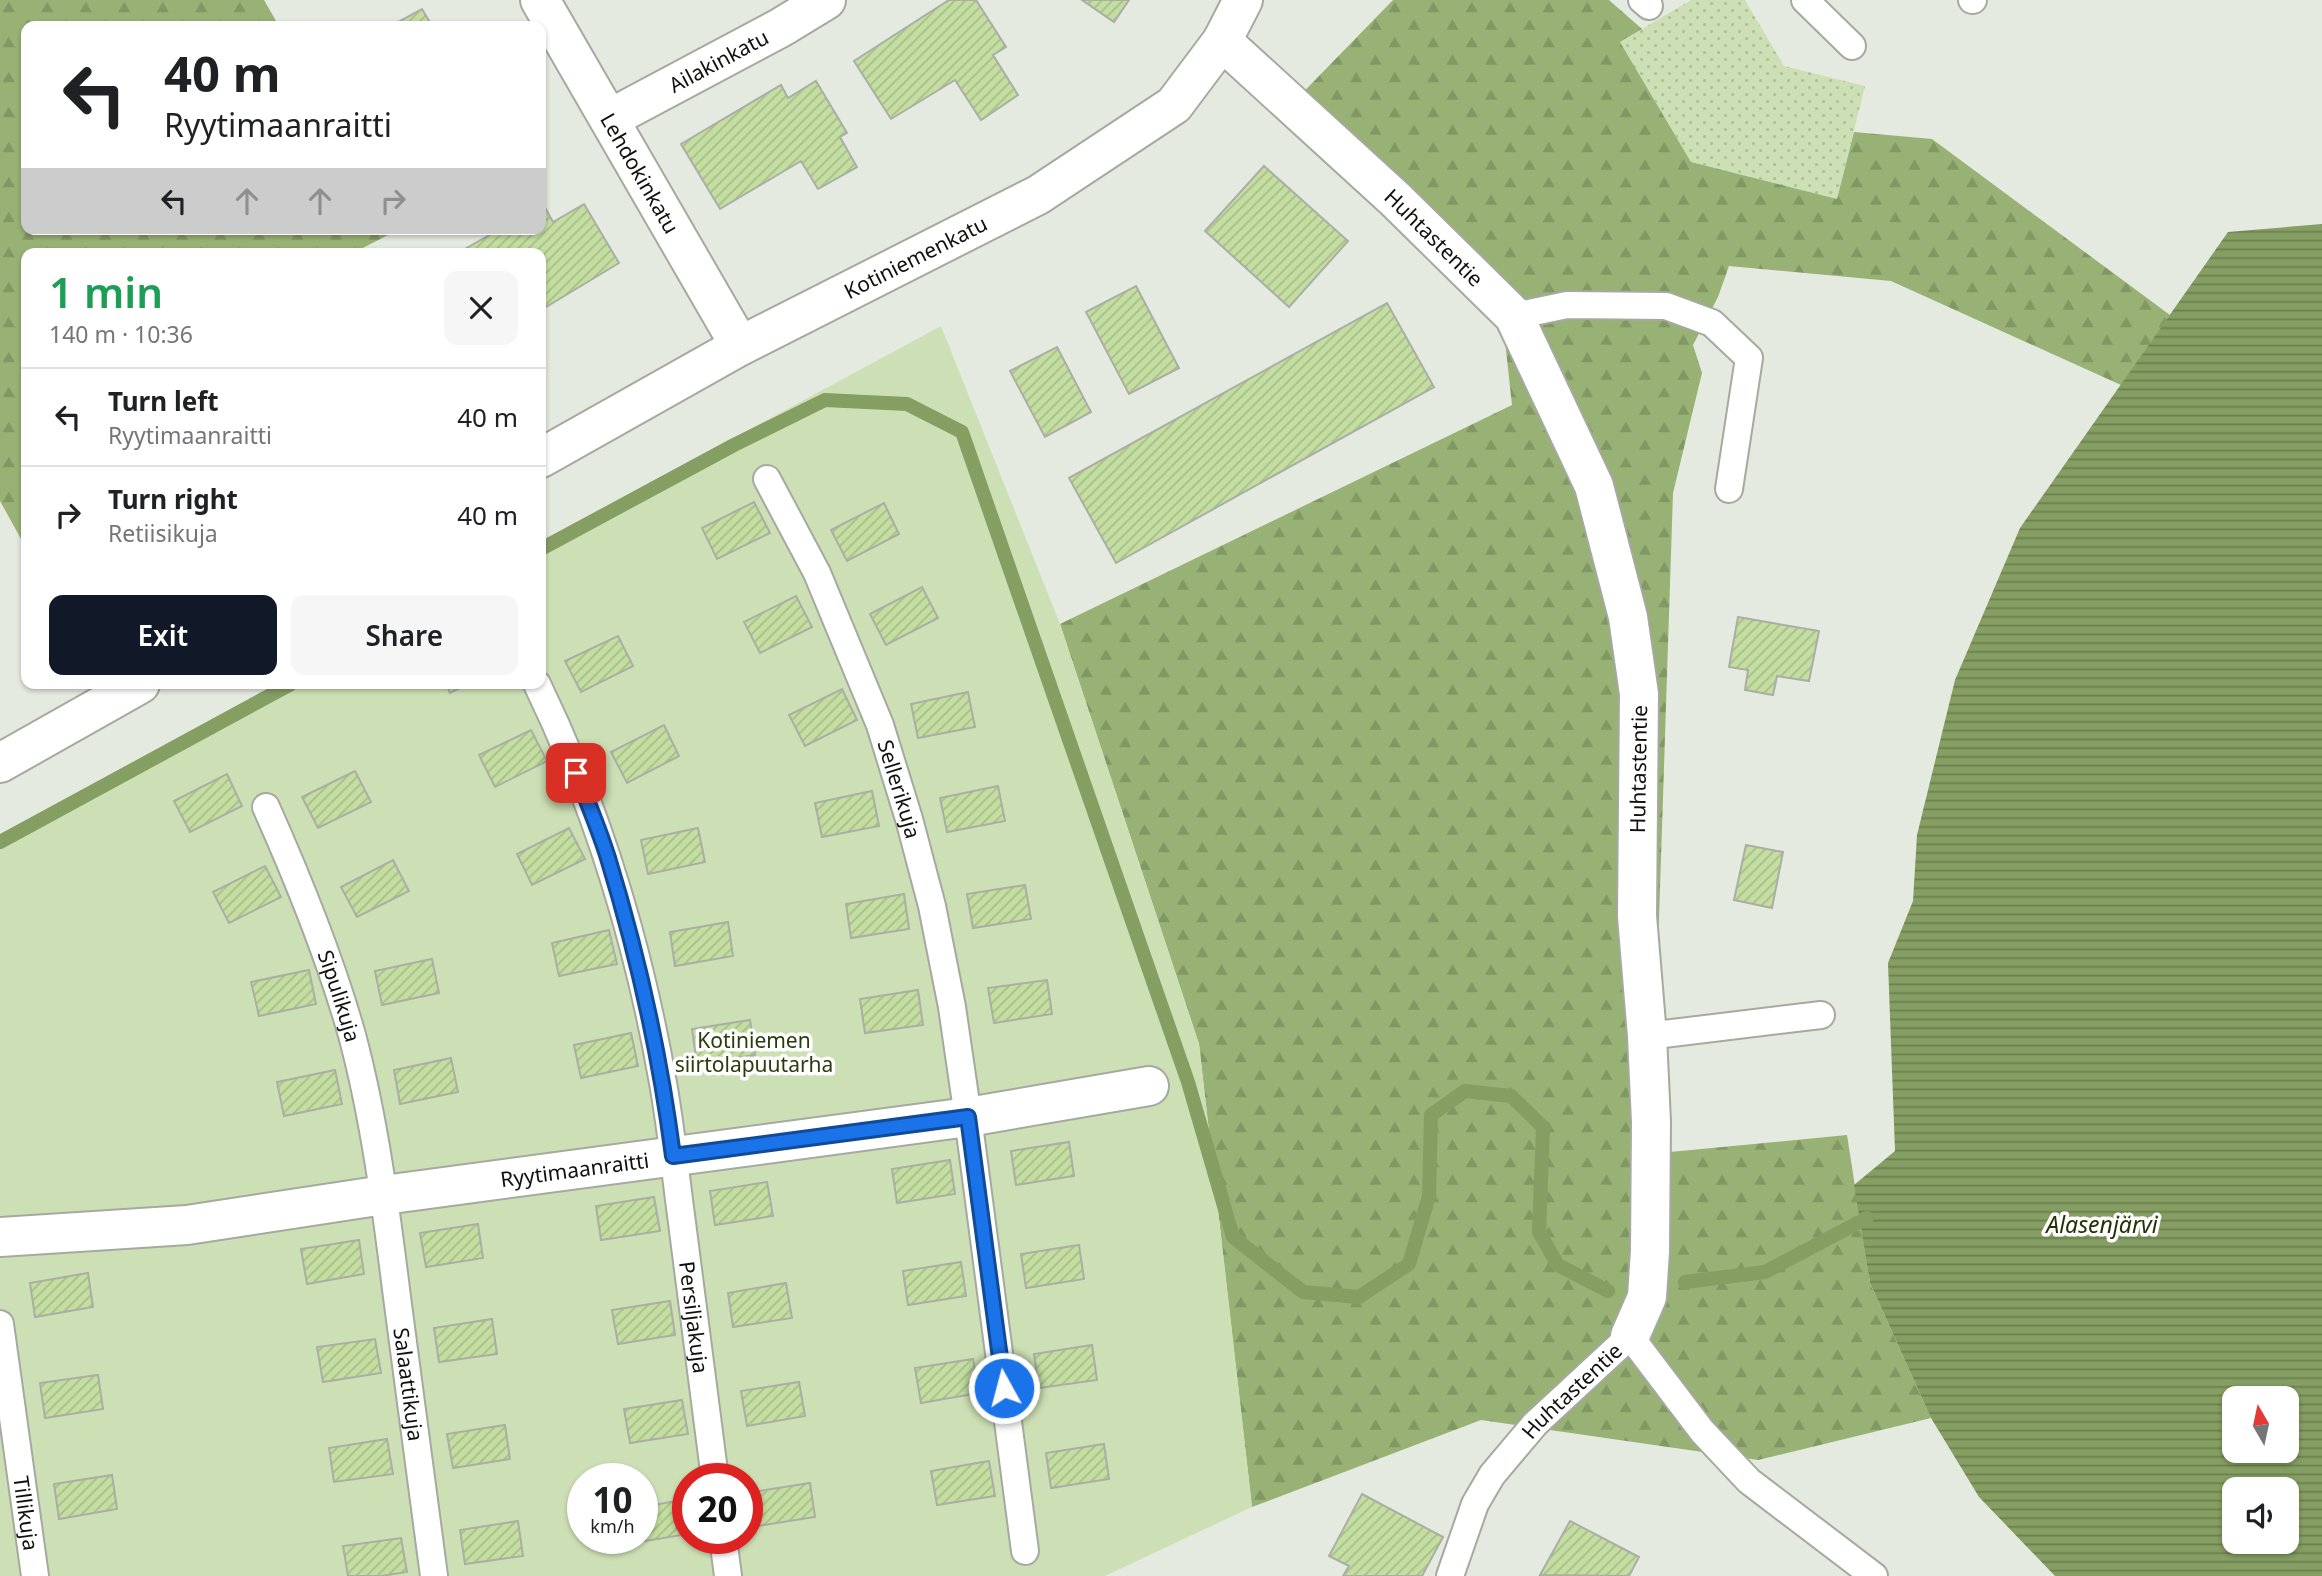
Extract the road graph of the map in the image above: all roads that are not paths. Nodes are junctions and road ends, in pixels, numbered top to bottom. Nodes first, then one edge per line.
1 (540, 0) edge
2 (826, 0) edge
3 (1242, 0) edge
4 (1805, 0) edge
5 (1222, 41) junction
6 (1852, 46) dead end
7 (609, 119) junction
8 (1514, 316) junction
9 (740, 346) junction
10 (546, 455) edge
11 (767, 479) dead end
12 (1729, 489) dead end
13 (131, 689) edge
14 (539, 689) edge
15 (0, 763) edge
16 (266, 807) dead end
17 (1821, 1015) dead end
18 (1647, 1036) junction
19 (1149, 1086) dead end
20 (968, 1117) junction
21 (673, 1156) junction
22 (384, 1195) junction
23 (0, 1237) edge
24 (0, 1324) edge
25 (1630, 1336) junction
26 (713, 1463) edge
27 (1025, 1551) dead end
28 (725, 1554) edge
29 (35, 1576) edge
30 (434, 1576) edge
31 (728, 1576) edge
32 (1450, 1576) edge
33 (1874, 1576) edge

1 - 7 street, Lehdokinkatu
2 - 7 street, Ailakinkatu
3 - 5 street, Kotiniemenkatu
4 - 6 lane
5 - 8 street, Huhtastentie
5 - 9 street, Kotiniemenkatu
7 - 9 street, Lehdokinkatu
8 - 12 lane
8 - 18 street, Huhtastentie
9 - 10 street, Kotiniemenkatu
11 - 20 lane, Sellerikuja
13 - 15 street
14 - 21 lane, Persiljakuja
16 - 22 lane, Sipulikuja
17 - 18 lane
18 - 25 street, Huhtastentie
19 - 20 street, Ryytimaanraitti
20 - 21 street, Ryytimaanraitti
20 - 27 lane, Sellerikuja
21 - 22 street, Ryytimaanraitti
21 - 26 lane, Persiljakuja
22 - 23 street, Ryytimaanraitti
22 - 30 lane, Salaattikuja
24 - 29 lane, Tillikuja
25 - 32 lane, Huhtastentie
25 - 33 lane
28 - 31 lane

